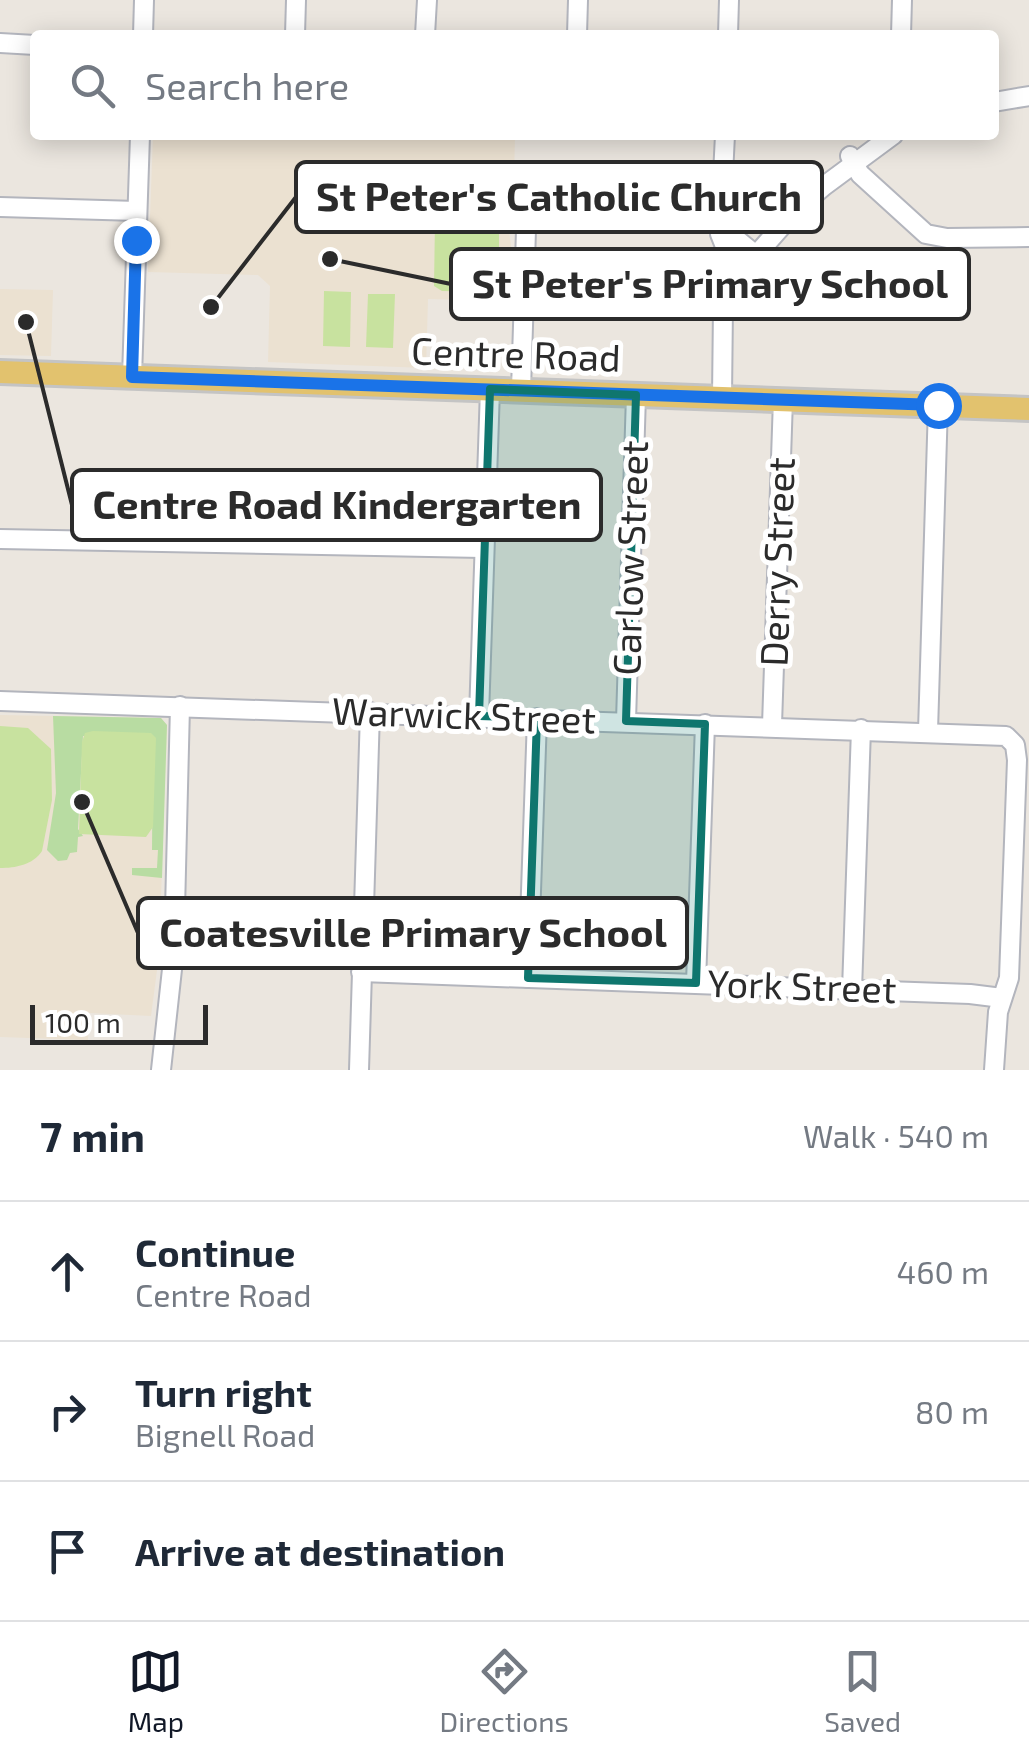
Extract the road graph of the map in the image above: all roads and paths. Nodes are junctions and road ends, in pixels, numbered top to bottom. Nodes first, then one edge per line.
1 (144, 0) edge
2 (296, 0) edge
3 (426, 0) edge
4 (578, 0) edge
5 (729, 0) edge
6 (902, 0) edge
7 (143, 30) edge
8 (294, 30) edge
9 (425, 30) edge
10 (577, 30) edge
11 (728, 30) edge
12 (901, 30) edge
13 (0, 44) edge
14 (30, 44) edge
15 (1029, 92) edge
16 (999, 97) edge
17 (140, 140) edge
18 (725, 140) edge
19 (874, 140) edge
20 (885, 140) edge
21 (854, 160) junction
22 (527, 198) dead end
23 (0, 206) edge
24 (137, 211) junction
25 (1029, 236) edge
26 (751, 257) junction
27 (0, 372) edge
28 (132, 377) junction
29 (490, 389) junction
30 (521, 390) junction
31 (636, 394) junction
32 (722, 397) junction
33 (783, 400) junction
34 (938, 405) junction
35 (1029, 409) edge
36 (0, 539) edge
37 (483, 548) junction
38 (0, 701) edge
39 (180, 706) junction
40 (370, 712) junction
41 (478, 716) junction
42 (538, 718) junction
43 (626, 721) junction
44 (704, 724) junction
45 (772, 725) junction
46 (861, 729) junction
47 (928, 731) junction
48 (361, 972) junction
49 (528, 978) junction
50 (696, 983) junction
51 (852, 990) junction
52 (1002, 998) junction
53 (161, 1070) edge
54 (359, 1070) edge
55 (994, 1070) edge

1 - 7 street
2 - 8 street
3 - 9 street
4 - 10 street
5 - 11 street
6 - 12 street
13 - 14 street
15 - 16 street
17 - 24 street
18 - 26 street
19 - 21 street
20 - 21 street
21 - 25 street
21 - 26 street
22 - 30 street
23 - 24 street
24 - 28 street
26 - 32 street
27 - 28 main road, Centre Road
28 - 29 main road, Centre Road
29 - 30 main road, Centre Road
29 - 37 street
30 - 31 main road, Centre Road
31 - 32 main road, Centre Road
31 - 43 street, Carlow Street
32 - 33 main road, Centre Road
33 - 34 main road, Centre Road
33 - 45 street, Derry Street
34 - 35 main road, Centre Road
34 - 47 street
36 - 37 street
37 - 41 street
38 - 39 street, Warwick Street
39 - 40 street, Warwick Street
39 - 53 street
40 - 41 street, Warwick Street
40 - 48 street
41 - 42 street, Warwick Street
42 - 43 street, Warwick Street
42 - 49 street
43 - 44 street, Warwick Street
44 - 45 street, Warwick Street
44 - 50 street
45 - 46 street, Warwick Street
46 - 47 street, Warwick Street
46 - 51 street
47 - 52 street, Warwick Street
48 - 49 street, York Street
48 - 54 street
49 - 50 street, York Street
50 - 51 street, York Street
51 - 52 street, York Street
52 - 55 street

